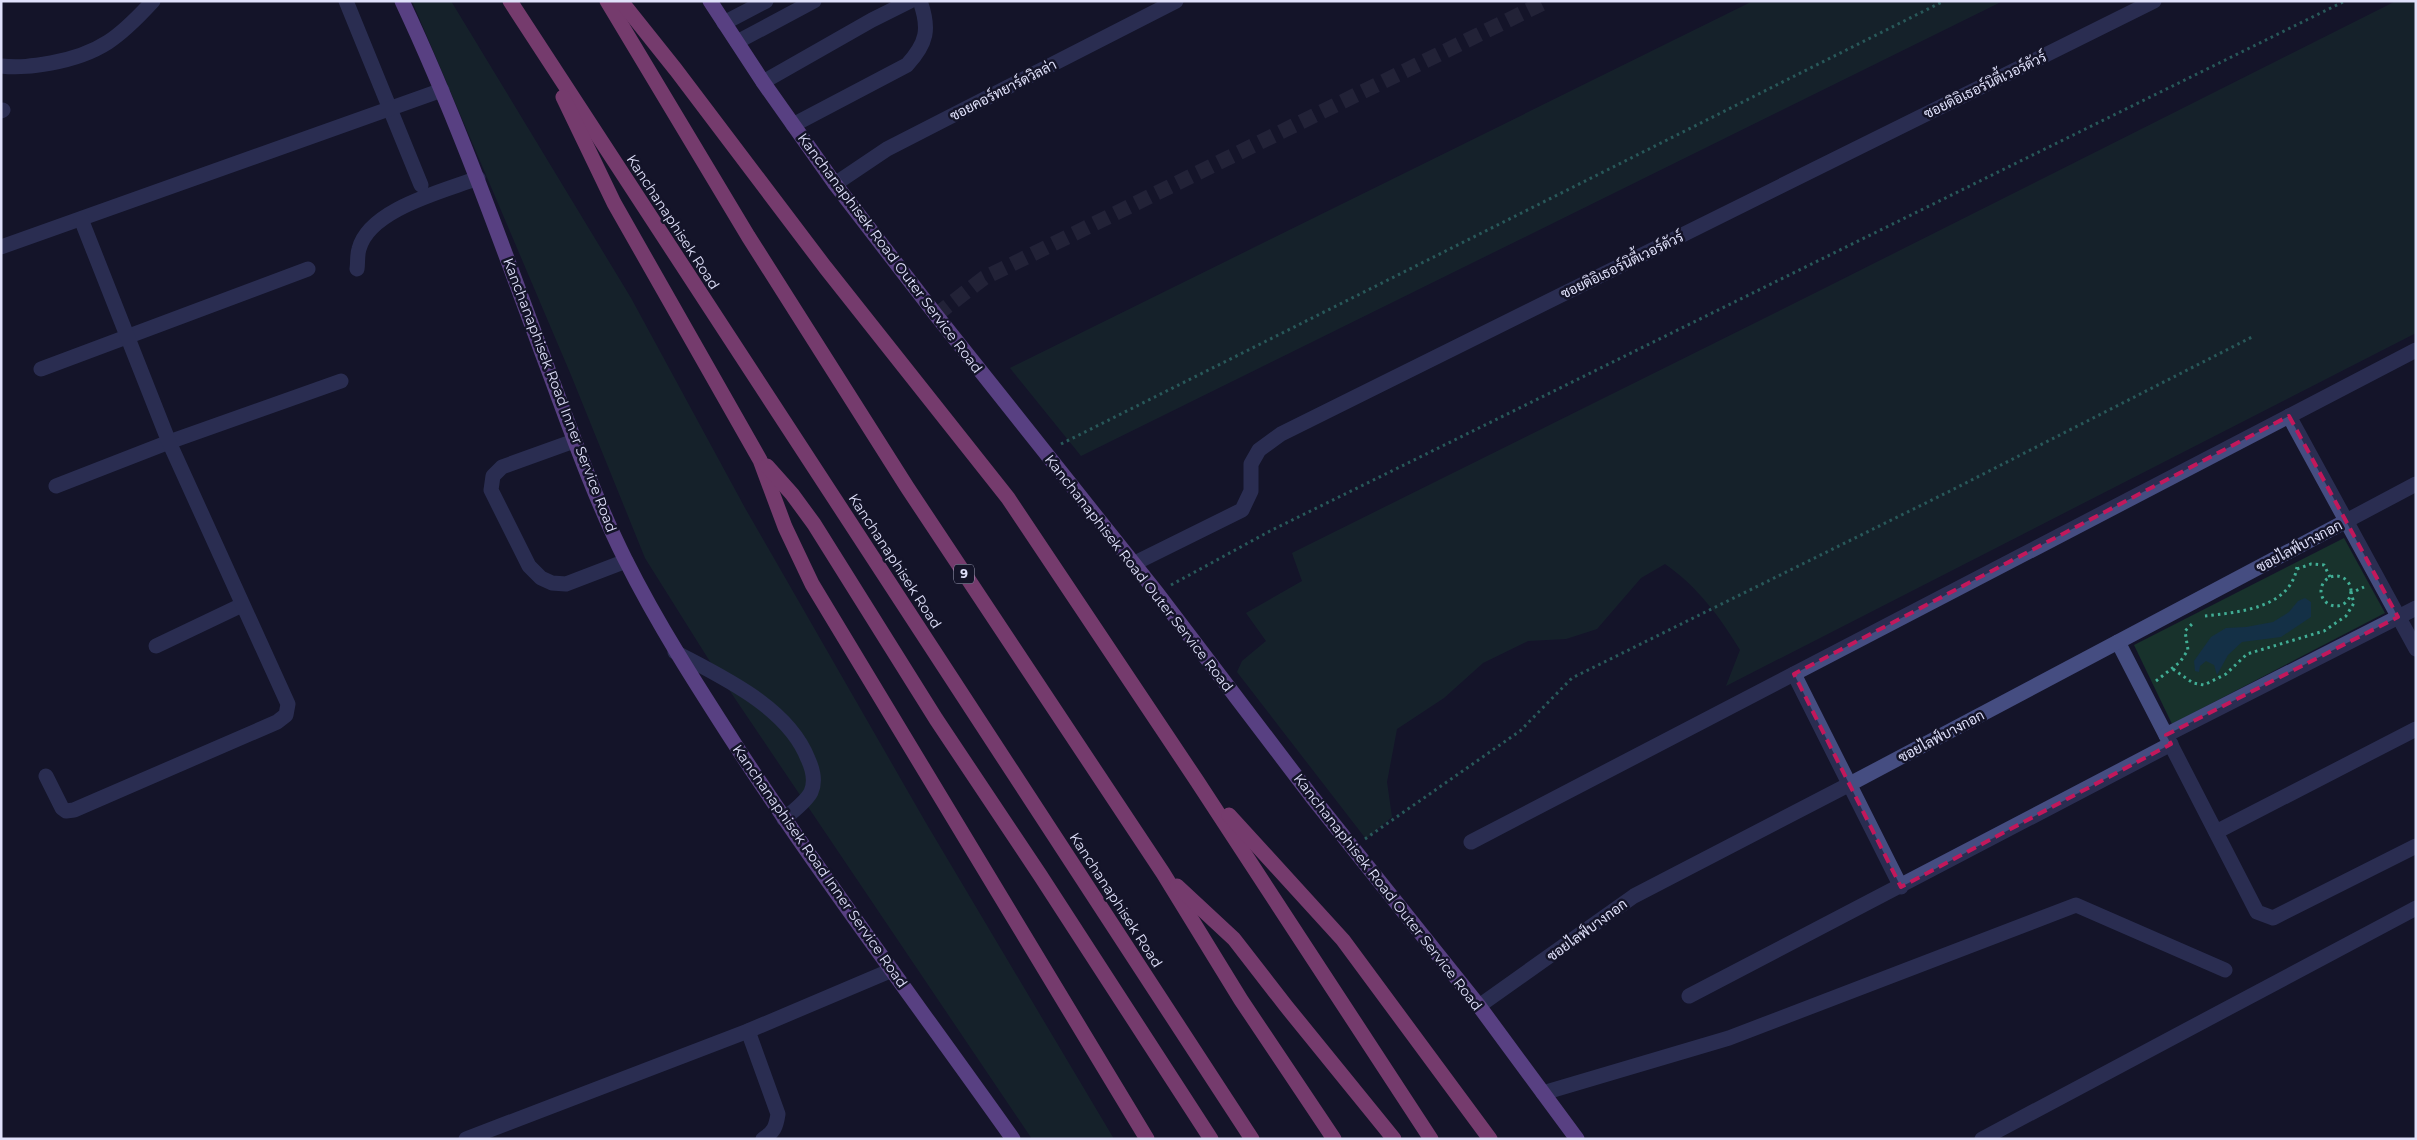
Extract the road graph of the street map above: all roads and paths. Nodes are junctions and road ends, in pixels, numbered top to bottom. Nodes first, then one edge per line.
1 (153, 1) edge
2 (346, 1) edge
3 (402, 1) edge
4 (510, 1) edge
5 (607, 1) edge
6 (621, 1) edge
7 (710, 1) edge
8 (766, 1) edge
9 (814, 1) edge
10 (910, 1) edge
11 (920, 1) edge
12 (1176, 1) edge
13 (1944, 1) edge
14 (2154, 1) edge
15 (2345, 1) edge
16 (724, 22) junction
17 (537, 42) junction
18 (737, 42) junction
19 (1, 66) edge
20 (763, 82) junction
21 (442, 90) junction
22 (390, 108) junction
23 (793, 125) junction
24 (478, 178) junction
25 (421, 184) dead end
26 (835, 184) junction
27 (81, 218) junction
28 (1, 247) edge
29 (308, 269) dead end
30 (357, 269) dead end
31 (2254, 336) dead end
32 (126, 337) junction
33 (2416, 350) edge
34 (41, 369) dead end
35 (341, 381) dead end
36 (2289, 416) junction
37 (574, 441) junction
38 (169, 442) junction
39 (1045, 452) junction
40 (760, 460) junction
41 (2416, 484) edge
42 (56, 486) dead end
43 (2346, 520) junction
44 (2295, 548) junction
45 (626, 561) junction
46 (1133, 564) junction
47 (2298, 569) junction
48 (2330, 577) junction
49 (2378, 580) junction
50 (2351, 592) junction
51 (1157, 593) junction
52 (242, 605) junction
53 (2416, 608) edge
54 (2200, 617) dead end
55 (2398, 617) junction
56 (2195, 622) dead end
57 (2118, 642) junction
58 (156, 646) dead end
59 (2416, 649) edge
60 (675, 652) junction
61 (2172, 669) junction
62 (1794, 674) junction
63 (2143, 690) junction
64 (2416, 729) edge
65 (2169, 739) junction
66 (46, 776) dead end
67 (1197, 780) junction
68 (1848, 785) junction
69 (784, 819) junction
70 (2216, 832) junction
71 (1471, 842) dead end
72 (2416, 846) edge
73 (1352, 848) junction
74 (1163, 873) junction
75 (1901, 887) junction
76 (2416, 908) edge
77 (892, 970) junction
78 (2225, 970) dead end
79 (1689, 996) dead end
80 (1479, 1006) junction
81 (748, 1031) junction
82 (1543, 1093) junction
83 (466, 1139) edge
84 (763, 1139) edge
85 (1013, 1139) edge
86 (1147, 1139) edge
87 (1211, 1139) edge
88 (1252, 1139) edge
89 (1334, 1139) edge
90 (1394, 1139) edge
91 (1431, 1139) edge
92 (1490, 1139) edge
93 (1577, 1139) edge
94 (1982, 1139) edge

1 - 19 street
2 - 22 street
3 - 21 main road, Kanchanaphisek Road Inner Service Road
4 - 17 highway, Kanchanaphisek Road
5 - 74 highway, 9
6 - 67 highway
7 - 16 main road, Kanchanaphisek Road Outer Service Road
8 - 16 street
9 - 18 street
10 - 20 street
11 - 23 street
12 - 26 street, ซอยคอร์ทยาร์ดวิลล่า
13 - 39 path
14 - 46 street, ซอยดิอิเธอร์นิตี้เวอร์ดัวร์
15 - 51 path
16 - 18 main road, Kanchanaphisek Road Outer Service Road
17 - 40 highway
17 - 88 highway, Kanchanaphisek Road
18 - 20 main road, Kanchanaphisek Road Outer Service Road
20 - 23 main road, Kanchanaphisek Road Outer Service Road
21 - 22 street
21 - 24 main road, Kanchanaphisek Road Inner Service Road
22 - 25 street
22 - 27 street
23 - 26 main road, Kanchanaphisek Road Outer Service Road
24 - 30 street
24 - 37 main road, Kanchanaphisek Road Inner Service Road
26 - 39 main road, Kanchanaphisek Road Outer Service Road
27 - 28 street
27 - 32 street
29 - 32 street
31 - 73 path
32 - 34 street
32 - 38 street
33 - 36 street
35 - 38 street
36 - 43 street
36 - 62 street
37 - 45 main road, Kanchanaphisek Road Inner Service Road
37 - 45 street
38 - 42 street
38 - 52 street
39 - 46 main road, Kanchanaphisek Road Outer Service Road
40 - 86 highway
40 - 87 highway
41 - 43 street, ซอยไลฟ์บางกอก
43 - 44 street, ซอยไลฟ์บางกอก
43 - 49 street
44 - 47 path
44 - 57 street, ซอยไลฟ์บางกอก
45 - 60 main road, Kanchanaphisek Road Inner Service Road
46 - 51 main road, Kanchanaphisek Road Outer Service Road
47 - 48 path
47 - 54 path
48 - 50 path
48 - 50 path
49 - 50 path
49 - 55 street
50 - 61 path
51 - 73 main road, Kanchanaphisek Road Outer Service Road
52 - 58 street
52 - 66 street
53 - 55 street
55 - 59 street
55 - 65 street
56 - 61 path
57 - 63 street
57 - 68 street, ซอยไลฟ์บางกอก
60 - 69 main road, Kanchanaphisek Road Inner Service Road
60 - 69 street
61 - 63 path
62 - 68 street
62 - 71 street
63 - 65 street
64 - 70 street
65 - 70 street
65 - 75 street
67 - 91 highway
67 - 92 highway
68 - 75 street
68 - 80 street, ซอยไลฟ์บางกอก
69 - 77 main road, Kanchanaphisek Road Inner Service Road
70 - 72 street
73 - 80 main road, Kanchanaphisek Road Outer Service Road
74 - 89 highway, 9
74 - 90 highway
75 - 79 street
76 - 94 street
77 - 81 street
77 - 85 main road, Kanchanaphisek Road Inner Service Road
78 - 82 street
80 - 82 main road, Kanchanaphisek Road Outer Service Road
81 - 83 street
81 - 84 street
82 - 93 main road, Kanchanaphisek Road Outer Service Road

